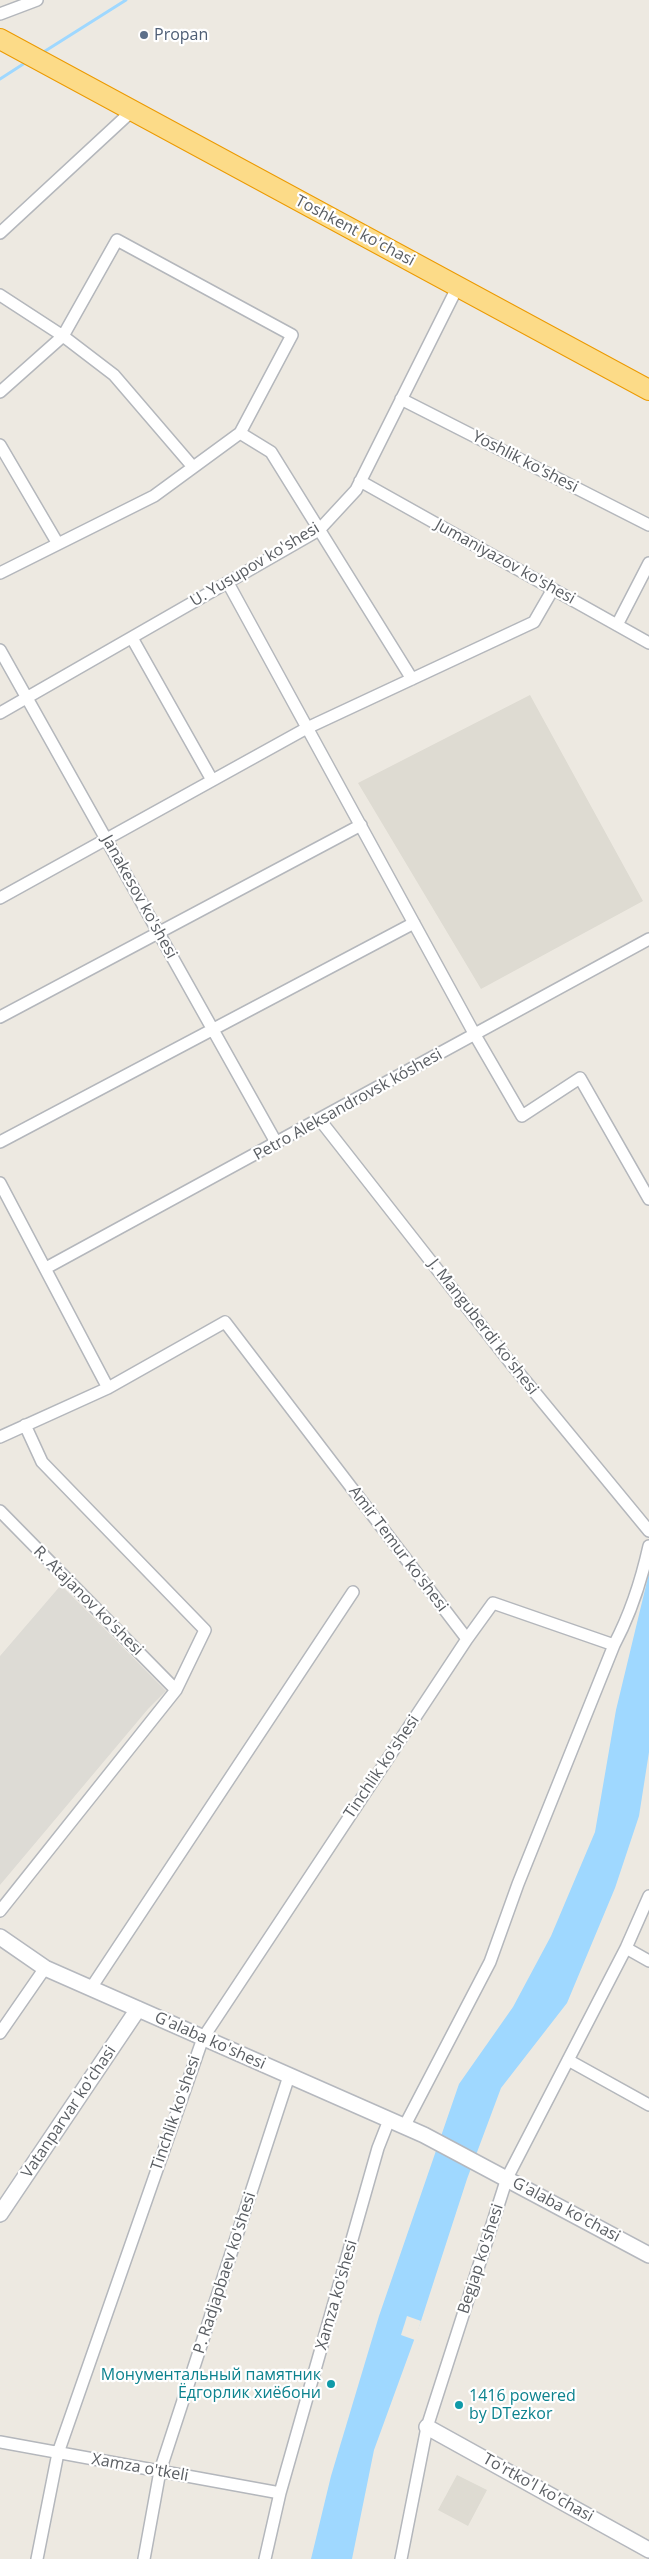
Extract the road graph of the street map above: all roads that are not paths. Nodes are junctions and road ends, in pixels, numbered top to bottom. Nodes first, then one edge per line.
1 (38, 0) edge
2 (0, 14) edge
3 (0, 39) edge
4 (133, 110) junction
5 (0, 233) edge
6 (458, 286) junction
7 (0, 295) edge
8 (63, 336) junction
9 (649, 390) edge
10 (0, 392) edge
11 (401, 399) junction
12 (240, 433) junction
13 (0, 445) edge
14 (193, 467) junction
15 (360, 480) junction
16 (649, 525) edge
17 (319, 530) junction
18 (58, 544) junction
19 (649, 562) edge
20 (0, 573) edge
21 (228, 582) junction
22 (553, 589) junction
23 (617, 625) junction
24 (132, 638) junction
25 (649, 643) edge
26 (0, 650) edge
27 (412, 679) junction
28 (28, 698) junction
29 (0, 714) edge
30 (307, 728) junction
31 (212, 780) junction
32 (361, 825) junction
33 (106, 838) junction
34 (0, 898) edge
35 (414, 923) junction
36 (159, 932) junction
37 (649, 939) edge
38 (0, 1016) edge
39 (213, 1029) junction
40 (475, 1035) junction
41 (320, 1120) junction
42 (0, 1142) edge
43 (277, 1144) junction
44 (0, 1183) edge
45 (649, 1199) edge
46 (46, 1268) junction
47 (108, 1388) junction
48 (25, 1425) junction
49 (0, 1437) edge
50 (0, 1511) edge
51 (649, 1531) edge
52 (649, 1546) edge
53 (353, 1592) dead end
54 (466, 1639) junction
55 (614, 1645) junction
56 (176, 1690) junction
57 (649, 1896) edge
58 (0, 1912) edge
59 (0, 1937) edge
60 (626, 1948) junction
61 (649, 1961) edge
62 (45, 1968) junction
63 (91, 1988) junction
64 (138, 2009) junction
65 (0, 2033) edge
66 (202, 2038) junction
67 (568, 2060) junction
68 (289, 2076) junction
69 (649, 2105) edge
70 (389, 2120) junction
71 (404, 2127) junction
72 (424, 2135) joint
73 (507, 2178) junction
74 (0, 2214) edge
75 (649, 2255) edge
76 (427, 2427) junction
77 (0, 2442) edge
78 (58, 2453) junction
79 (160, 2471) junction
80 (280, 2493) junction
81 (649, 2550) edge
82 (37, 2559) edge
83 (144, 2559) edge
84 (265, 2559) edge
85 (401, 2559) edge

1 - 2 street
3 - 4 highway, Toshkent ko'chasi
4 - 5 street
4 - 6 highway, Toshkent ko'chasi
6 - 9 highway, Toshkent ko'chasi
6 - 11 street, U. Yusupov ko'shesi
7 - 8 street
8 - 10 street
8 - 12 street
8 - 14 street
11 - 15 street, U. Yusupov ko'shesi
11 - 16 street, Yoshlik ko'shesi
12 - 14 street
12 - 17 street
13 - 18 street
14 - 18 street
15 - 17 street, U. Yusupov ko'shesi
15 - 22 street, Jumaniyazov ko'shesi
17 - 21 street, U. Yusupov ko'shesi
17 - 27 street
18 - 20 street
19 - 23 street
21 - 24 street, U. Yusupov ko'shesi
21 - 30 street
22 - 23 street, Jumaniyazov ko'shesi
22 - 27 street
23 - 25 street, Jumaniyazov ko'shesi
24 - 28 street, U. Yusupov ko'shesi
24 - 31 street
26 - 28 street, Janakesov ko'shesi
27 - 30 street
28 - 29 street, U. Yusupov ko'shesi
28 - 33 street, Janakesov ko'shesi
30 - 31 street
30 - 32 street
31 - 33 street
32 - 35 street
32 - 36 street
33 - 34 street
33 - 36 street, Janakesov ko'shesi
35 - 39 street
35 - 40 street
36 - 38 street
36 - 39 street, Janakesov ko'shesi
37 - 40 street, Petro Aleksandrovsk kóshesi
39 - 42 street
39 - 43 street, Janakesov ko'shesi
40 - 41 street, Petro Aleksandrovsk kóshesi
40 - 45 street
41 - 43 street, Petro Aleksandrovsk kóshesi
41 - 51 street, J. Manguberdi ko'shesi
43 - 46 street, Petro Aleksandrovsk kóshesi
44 - 46 street
46 - 47 street
47 - 48 street
47 - 54 street, Amir Temur ko'shesi
48 - 49 street
48 - 56 street
50 - 56 street, R. Atajanov ko'shesi
52 - 55 street
53 - 63 street
54 - 55 street
54 - 66 street, Tinchlik ko'shesi
55 - 71 street
56 - 58 street
57 - 60 street, Begjap ko'shesi
59 - 62 street, G'alaba ko'shesi
60 - 61 street
60 - 67 street, Begjap ko'shesi
62 - 63 street, G'alaba ko'shesi
62 - 65 street
63 - 64 street, G'alaba ko'shesi
64 - 66 street, G'alaba ko'shesi
64 - 74 street, Vatanparvar ko'chasi
66 - 68 street, G'alaba ko'shesi
66 - 78 street, Tinchlik ko'shesi
67 - 69 street
67 - 73 street, Begjap ko'shesi
68 - 70 street, G'alaba ko'shesi
68 - 79 street, P. Radjapbaev ko'shesi
70 - 71 street, G'alaba ko'shesi
70 - 80 street, Xamza ko'shesi
71 - 72 street, G'alaba ko'shesi
72 - 73 street, G'alaba ko'chasi
73 - 75 street, G'alaba ko'chasi
73 - 76 street, Begjap ko'shesi
76 - 81 street, To'rtko'l ko'chasi
76 - 85 street, Begjap ko'shesi
77 - 78 street, Xamza o'tkeli
78 - 79 street, Xamza o'tkeli
78 - 82 street, Tinchlik ko'shesi
79 - 80 street, Xamza o'tkeli
79 - 83 street, P. Radjapbaev ko'shesi
80 - 84 street, Xamza ko'shesi

